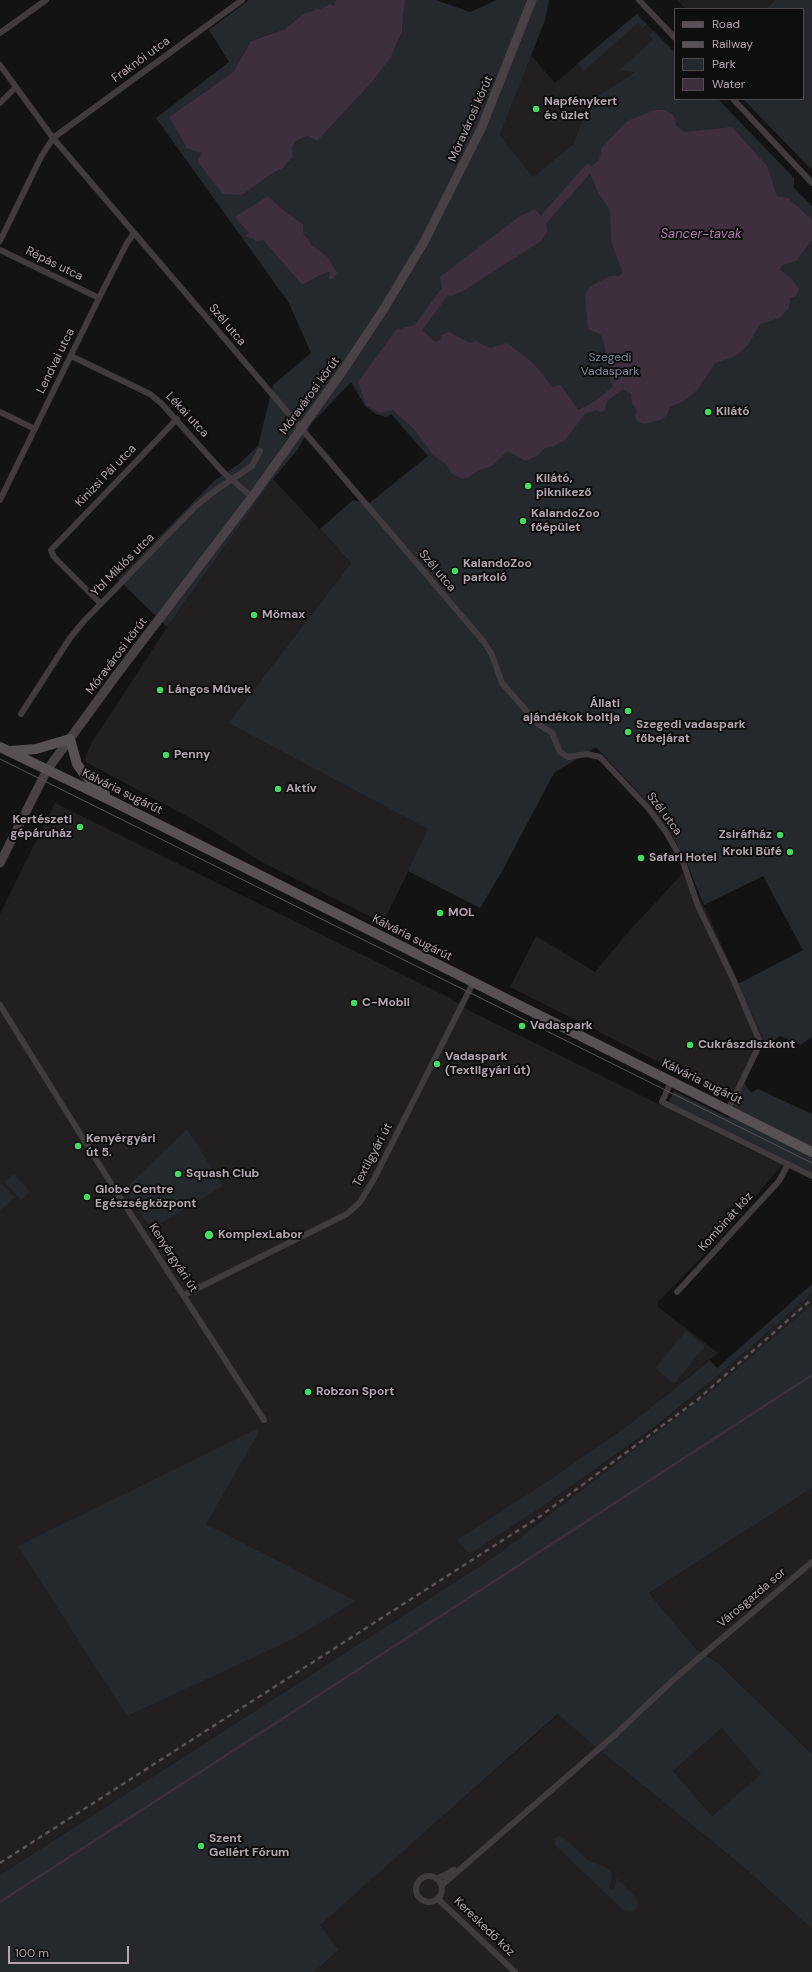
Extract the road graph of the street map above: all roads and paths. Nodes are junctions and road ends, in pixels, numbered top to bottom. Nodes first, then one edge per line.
1 (46, 0) edge
2 (242, 0) edge
3 (532, 0) edge
4 (639, 0) edge
5 (0, 33) edge
6 (674, 37) edge
7 (0, 65) edge
8 (15, 88) junction
9 (734, 100) edge
10 (0, 103) edge
11 (53, 138) junction
12 (812, 183) edge
13 (134, 233) junction
14 (0, 241) edge
15 (0, 250) edge
16 (99, 298) junction
17 (71, 356) junction
18 (0, 412) edge
19 (177, 419) junction
20 (302, 428) junction
21 (35, 429) junction
22 (260, 451) dead end
23 (231, 480) junction
24 (252, 497) junction
25 (0, 500) edge
26 (101, 604) junction
27 (21, 714) dead end
28 (70, 739) junction
29 (4, 749) edge
30 (47, 770) junction
31 (114, 802) junction
32 (0, 863) edge
33 (473, 983) junction
34 (0, 1005) edge
35 (672, 1082) junction
36 (728, 1110) junction
37 (812, 1152) edge
38 (788, 1164) junction
39 (812, 1176) edge
40 (677, 1292) dead end
41 (184, 1295) junction
42 (264, 1420) dead end
43 (812, 1562) edge
44 (459, 1868) junction
45 (437, 1879) junction
46 (442, 1885) junction
47 (438, 1899) junction
48 (515, 1972) edge

1 - 5 street
2 - 11 street, Fraknói utca
3 - 20 main road, Móravárosi körút
4 - 6 street
7 - 8 street, Szél utca
8 - 10 street
8 - 11 street, Szél utca
9 - 12 street
11 - 13 street, Szél utca
11 - 14 street
13 - 16 street, Lendvai utca
13 - 20 street, Szél utca
15 - 16 street, Répás utca
16 - 17 street, Lendvai utca
17 - 19 street, Lékai utca
17 - 21 street, Lendvai utca
18 - 21 street
19 - 23 street, Lékai utca
19 - 26 street, Kinizsi Pál utca
20 - 24 main road, Móravárosi körút
20 - 36 street, Szél utca
21 - 25 street, Lendvai utca
22 - 23 street, Ybl Miklós utca
23 - 24 street, Lékai utca
23 - 26 street, Ybl Miklós utca
24 - 28 main road, Móravárosi körút
26 - 27 street, Ybl Miklós utca
28 - 29 main road
28 - 30 main road, Móravárosi körút
28 - 31 main road
29 - 30 main road, Kálvária sugárút
30 - 31 main road, Kálvária sugárút
30 - 32 main road, Móravárosi körút
31 - 33 main road, Kálvária sugárút
33 - 35 main road, Kálvária sugárút
33 - 41 street, Textilgyári út
34 - 41 street, Kenyérgyári út
35 - 36 main road, Kálvária sugárút
35 - 38 street
36 - 37 main road, Kálvária sugárút
38 - 39 street
38 - 40 street, Kombinát köz
41 - 42 street, Kenyérgyári út
43 - 44 street, Városgazda sor
44 - 45 street
44 - 46 street
45 - 46 street
45 - 47 street
46 - 47 street
47 - 48 street, Kereskedő köz

